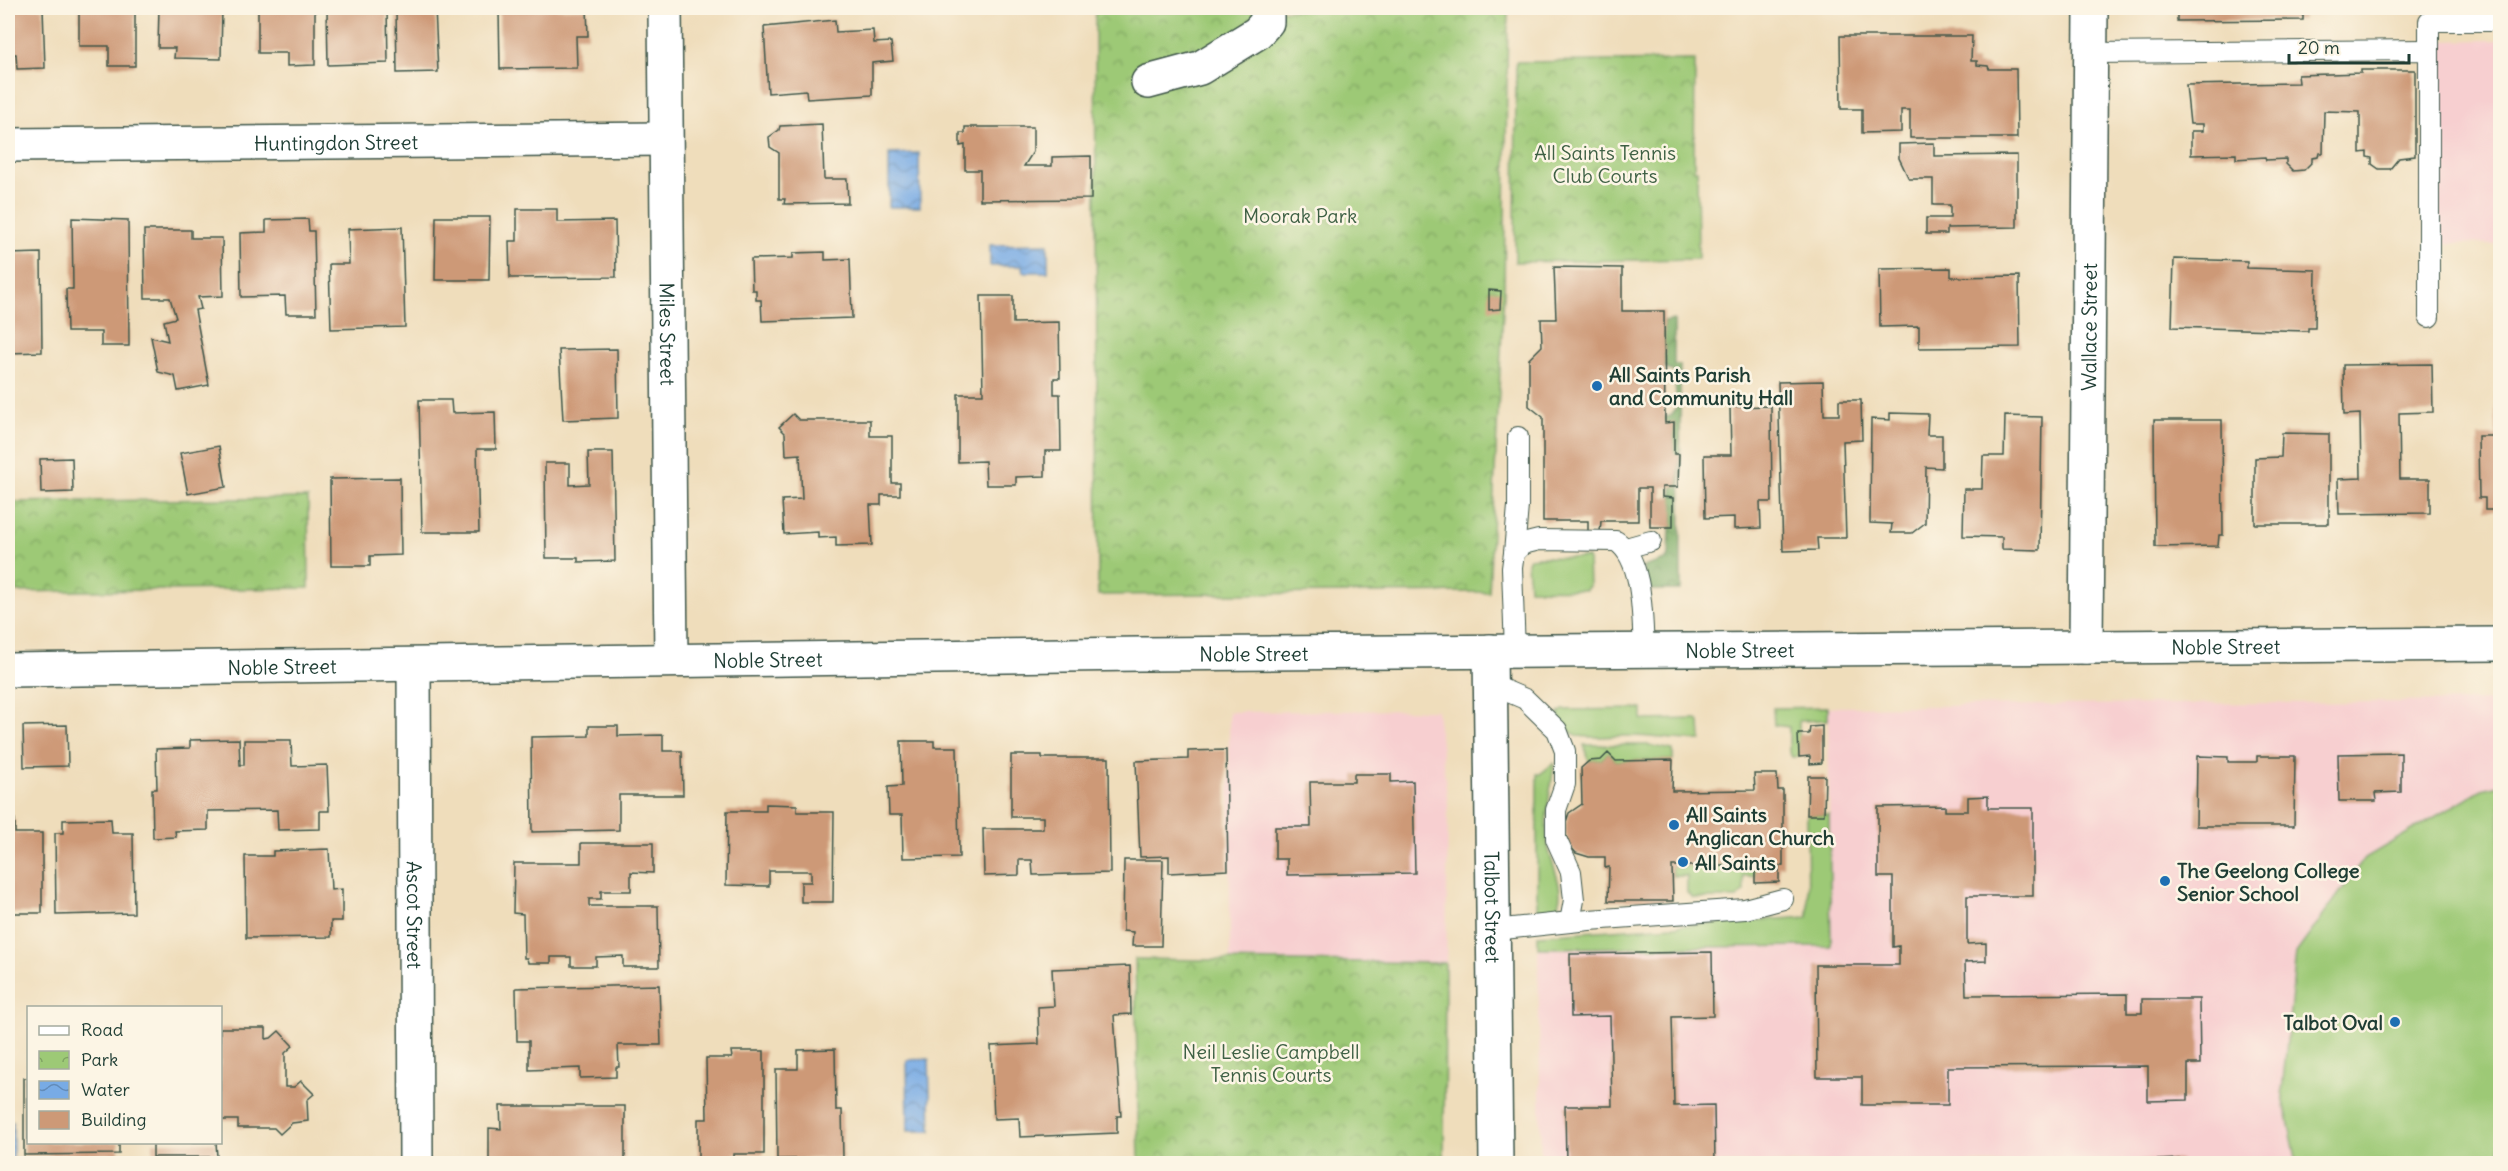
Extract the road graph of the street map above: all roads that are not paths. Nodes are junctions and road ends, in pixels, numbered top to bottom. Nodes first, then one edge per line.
1 (665, 8) edge
2 (1267, 8) edge
3 (2091, 8) edge
4 (2500, 21) edge
5 (2429, 50) junction
6 (2090, 53) junction
7 (1148, 82) dead end
8 (665, 139) junction
9 (8, 145) edge
10 (2429, 317) dead end
11 (1518, 437) dead end
12 (1651, 540) dead end
13 (1626, 548) junction
14 (1514, 553) junction
15 (2500, 644) edge
16 (2086, 646) junction
17 (1644, 650) junction
18 (1502, 652) junction
19 (671, 660) junction
20 (414, 666) junction
21 (8, 670) edge
22 (1491, 684) junction
23 (1783, 899) dead end
24 (1570, 922) junction
25 (1494, 930) junction
26 (416, 1164) edge
27 (1496, 1164) edge

1 - 8 street, Miles Street
2 - 7 street
3 - 6 street, Wallace Street
4 - 5 lane
5 - 6 lane
5 - 10 lane
6 - 16 street, Wallace Street
8 - 9 street, Huntingdon Street
8 - 19 street, Miles Street
11 - 14 lane
12 - 13 lane
13 - 14 lane
13 - 17 lane
14 - 18 lane
15 - 16 street, Noble Street
16 - 17 street, Noble Street
17 - 18 street, Noble Street
18 - 19 street, Noble Street
18 - 22 street, Talbot Street
19 - 20 street, Noble Street
20 - 21 street, Noble Street
20 - 26 street, Ascot Street
22 - 24 lane
22 - 25 street, Talbot Street
23 - 24 lane
24 - 25 lane
25 - 27 street, Talbot Street

